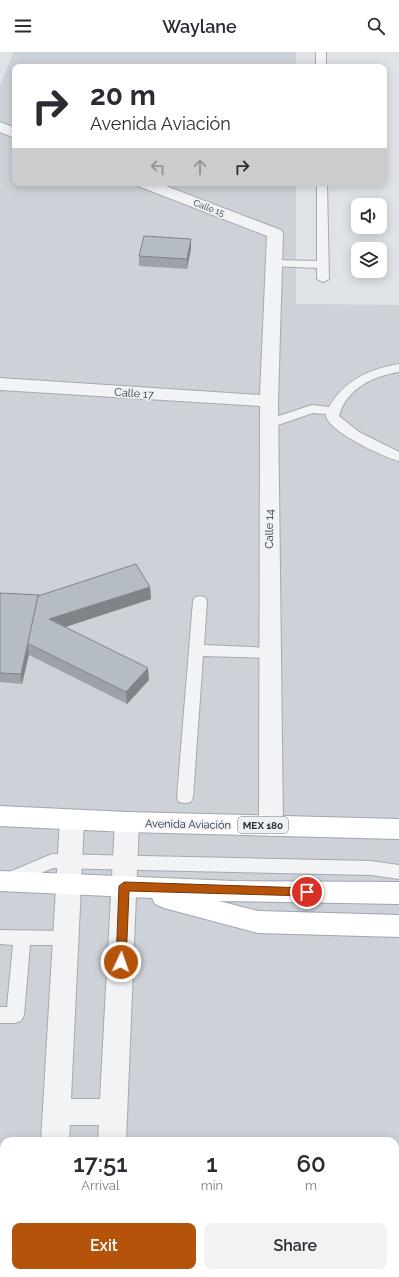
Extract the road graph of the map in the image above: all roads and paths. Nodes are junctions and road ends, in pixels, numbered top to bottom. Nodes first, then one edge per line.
1 (321, 52) edge
2 (321, 64) edge
3 (0, 127) edge
4 (12, 132) edge
5 (152, 186) edge
6 (322, 186) edge
7 (274, 233) joint
8 (273, 263) junction
9 (323, 265) junction
10 (323, 280) dead end
11 (399, 368) edge
12 (0, 384) edge
13 (269, 401) junction
14 (333, 411) junction
15 (269, 424) junction
16 (399, 457) edge
17 (200, 601) dead end
18 (196, 650) junction
19 (270, 653) junction
20 (184, 798) dead end
21 (0, 816) edge
22 (72, 820) junction
23 (127, 822) junction
24 (271, 826) junction
25 (399, 829) edge
26 (69, 872) junction
27 (399, 872) edge
28 (125, 874) junction
29 (3, 881) edge
30 (399, 893) edge
31 (399, 926) edge
32 (0, 937) edge
33 (22, 937) junction
34 (66, 938) junction
35 (0, 1015) edge
36 (57, 1112) junction
37 (114, 1112) junction
38 (55, 1137) edge
39 (112, 1137) edge

1 - 2 lane
3 - 4 street
5 - 7 street, Calle 15
6 - 9 lane
7 - 8 street, Calle 14
8 - 9 lane
8 - 13 street, Calle 14
9 - 10 lane
11 - 14 lane
12 - 13 street, Calle 17
13 - 15 street, Calle 14
14 - 15 lane
14 - 16 lane
15 - 19 street, Calle 14
17 - 18 lane
18 - 19 lane
18 - 20 lane
19 - 24 street, Calle 14
21 - 22 main road, MEX 180
22 - 23 main road, Avenida Aviación / MEX 180
22 - 26 street
23 - 24 main road, Avenida Aviación / MEX 180
23 - 28 street
24 - 25 main road, Avenida Aviación / MEX 180
26 - 28 main road
26 - 29 main road
26 - 34 street
27 - 28 lane
28 - 30 main road
28 - 31 main road
28 - 37 street
32 - 33 lane
33 - 34 lane
33 - 35 lane
34 - 36 street
36 - 37 street
36 - 38 street
37 - 39 street

